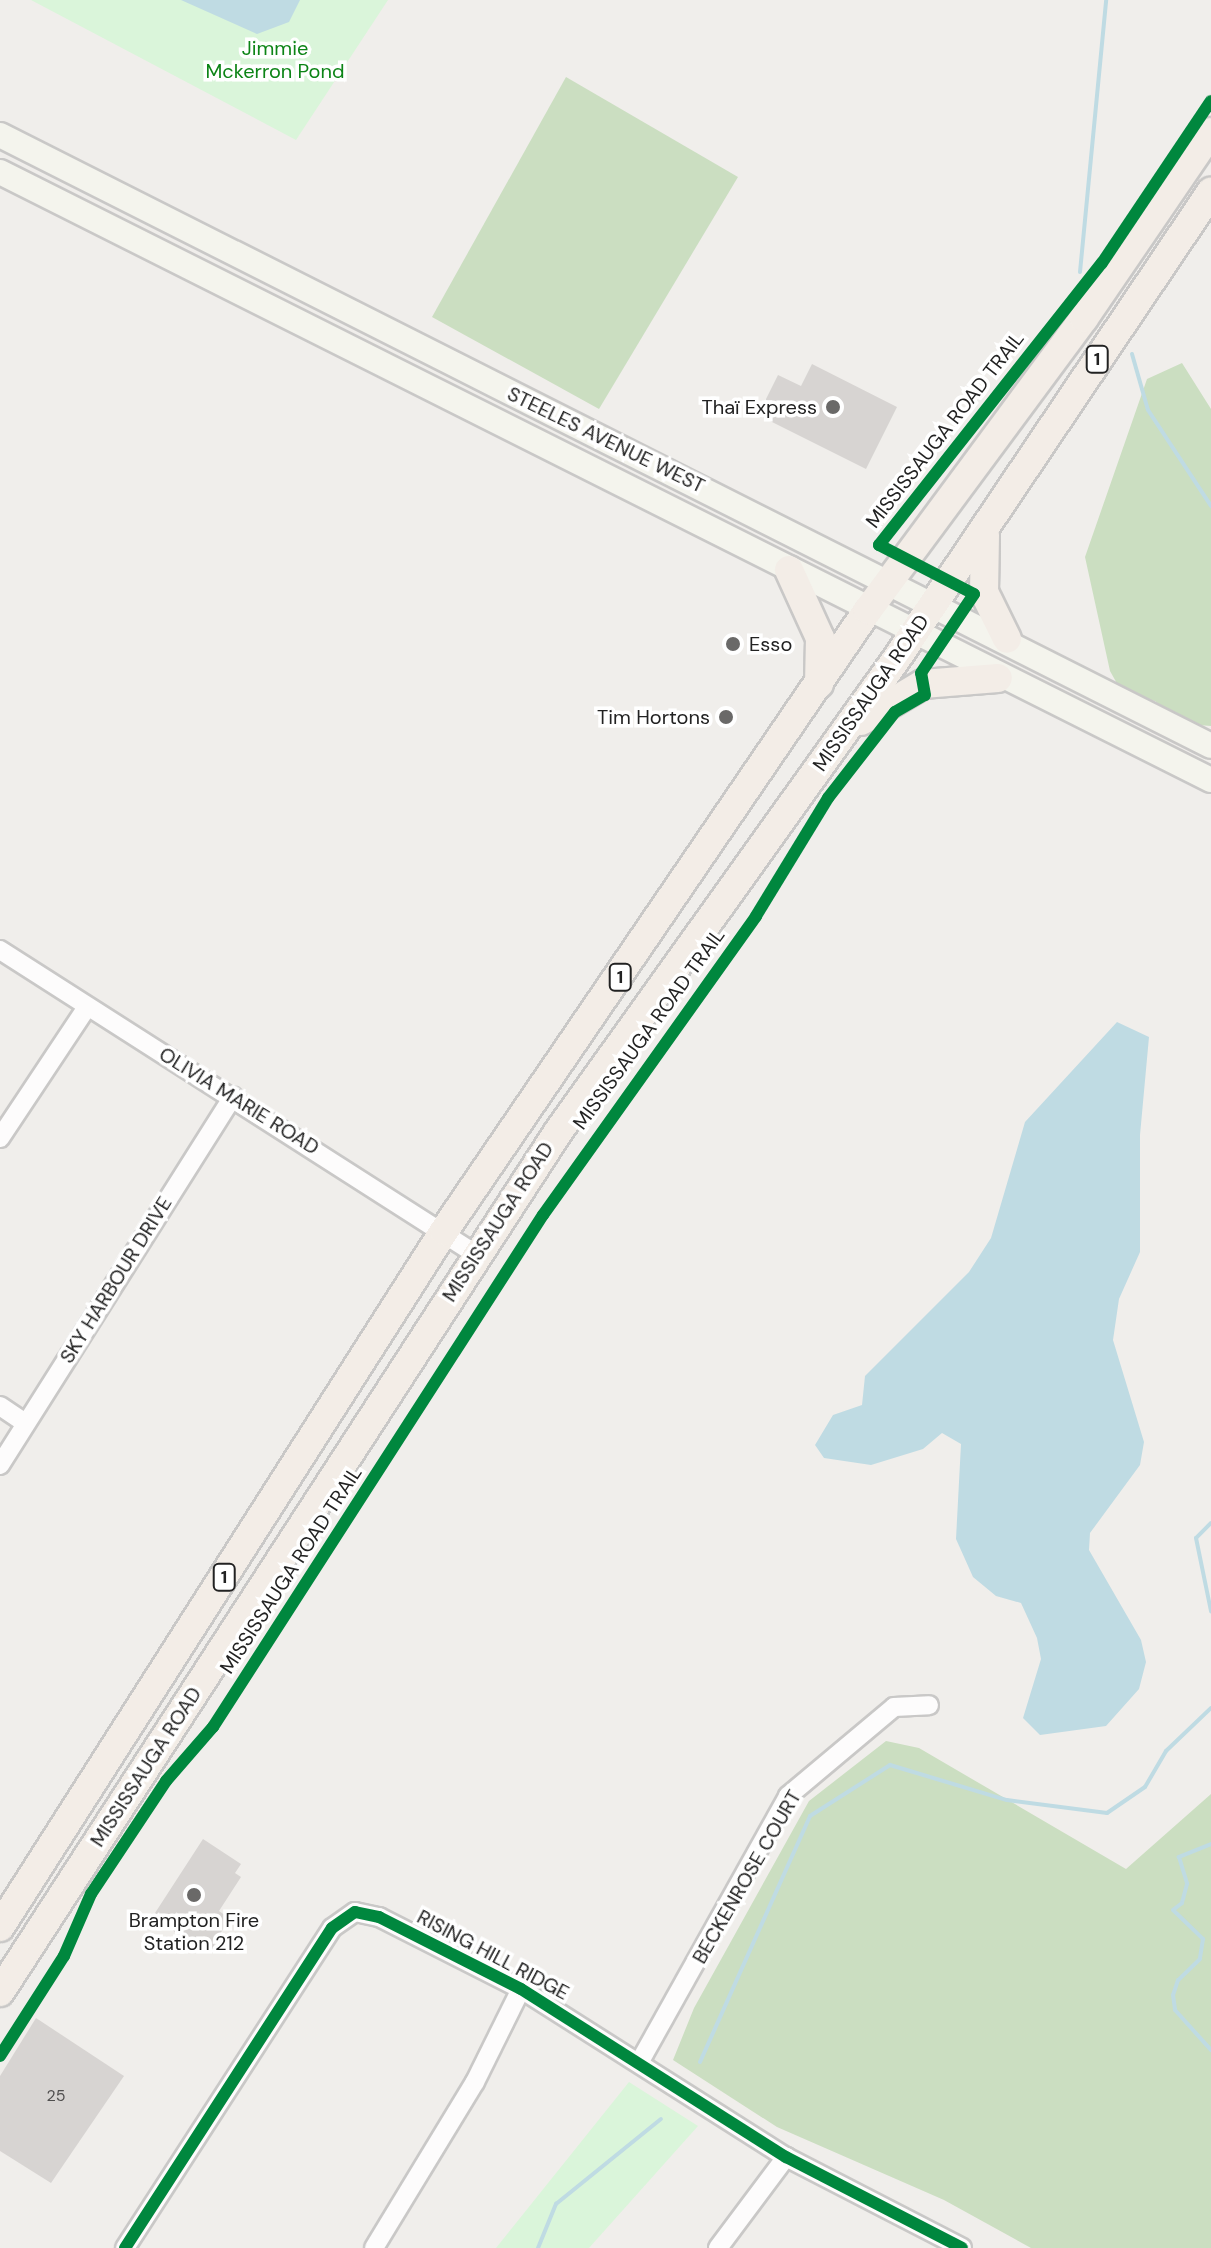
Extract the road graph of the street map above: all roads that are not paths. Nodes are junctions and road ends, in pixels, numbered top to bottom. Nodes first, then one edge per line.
1 (1211, 132) edge
2 (0, 135) edge
3 (0, 172) edge
4 (1211, 192) edge
5 (986, 528) junction
6 (789, 570) junction
7 (891, 580) junction
8 (934, 602) junction
9 (868, 610) junction
10 (912, 634) junction
11 (1007, 639) junction
12 (998, 678) junction
13 (819, 685) junction
14 (1211, 746) edge
15 (833, 750) junction
16 (1211, 780) edge
17 (0, 950) edge
18 (87, 1007) junction
19 (233, 1096) junction
20 (0, 1138) edge
21 (444, 1231) junction
22 (477, 1255) junction
23 (0, 1406) edge
24 (25, 1423) junction
25 (0, 1465) edge
26 (929, 1705) dead end
27 (0, 1927) edge
28 (521, 1989) junction
29 (0, 1992) edge
30 (639, 2063) junction
31 (786, 2157) junction
32 (125, 2248) edge
33 (374, 2248) edge
34 (718, 2248) edge
35 (962, 2248) edge

1 - 7 main road, MISSISSAUGA ROAD / 1
2 - 7 main road, STEELES AVENUE WEST
3 - 6 main road, STEELES AVENUE WEST
4 - 5 main road, MISSISSAUGA ROAD / 1
5 - 8 main road, MISSISSAUGA ROAD / 1
5 - 11 main road
6 - 9 main road, STEELES AVENUE WEST
6 - 13 main road
7 - 8 main road, STEELES AVENUE WEST
7 - 9 main road, MISSISSAUGA ROAD / 1
8 - 10 main road, MISSISSAUGA ROAD / 1
8 - 11 main road, STEELES AVENUE WEST
9 - 10 main road, STEELES AVENUE WEST
9 - 13 main road, MISSISSAUGA ROAD / 1
10 - 12 main road, STEELES AVENUE WEST
10 - 15 main road, MISSISSAUGA ROAD / 1
11 - 14 main road, STEELES AVENUE WEST
12 - 15 main road
12 - 16 main road, STEELES AVENUE WEST
13 - 21 main road, MISSISSAUGA ROAD / 1
15 - 22 main road, MISSISSAUGA ROAD / 1
17 - 18 street, OLIVIA MARIE ROAD
18 - 19 street, OLIVIA MARIE ROAD
18 - 20 street
19 - 21 street, OLIVIA MARIE ROAD
19 - 24 street, SKY HARBOUR DRIVE
21 - 22 street, OLIVIA MARIE ROAD
21 - 27 main road, MISSISSAUGA ROAD / 1
22 - 29 main road, MISSISSAUGA ROAD / 1
23 - 24 street
24 - 25 street, SKY HARBOUR DRIVE
26 - 30 street, BECKENROSE COURT
28 - 30 street, RISING HILL RIDGE
28 - 32 street, RISING HILL RIDGE
28 - 33 street
30 - 31 street, RISING HILL RIDGE
31 - 34 street
31 - 35 street, RISING HILL RIDGE

